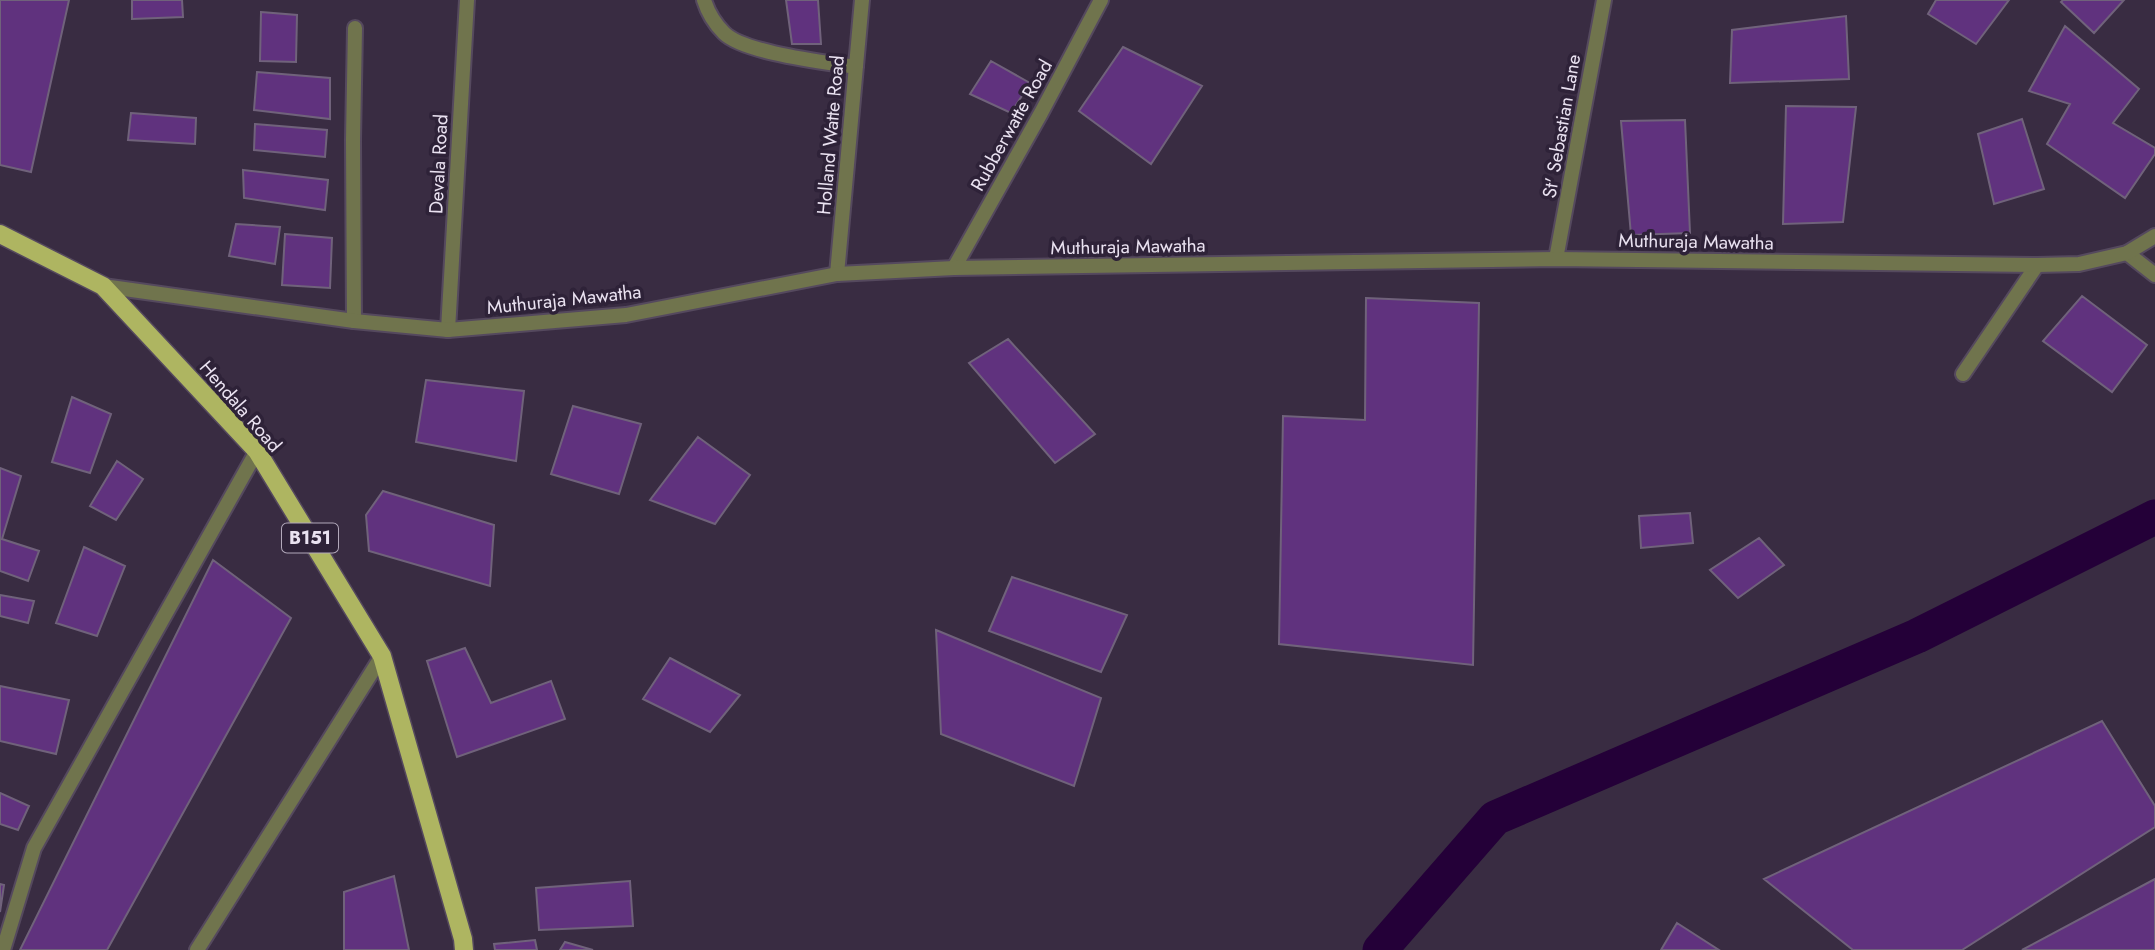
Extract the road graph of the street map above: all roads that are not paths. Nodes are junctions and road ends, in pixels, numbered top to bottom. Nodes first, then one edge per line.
1 (467, 0) edge
2 (705, 0) edge
3 (862, 0) edge
4 (1101, 0) edge
5 (1604, 0) edge
6 (355, 28) dead end
7 (856, 67) junction
8 (0, 234) edge
9 (2155, 236) edge
10 (2127, 253) junction
11 (1556, 258) junction
12 (2037, 265) junction
13 (954, 268) junction
14 (837, 274) junction
15 (2155, 275) edge
16 (103, 286) junction
17 (354, 321) junction
18 (448, 330) junction
19 (1963, 374) dead end
20 (257, 451) junction
21 (382, 656) junction
22 (3, 950) edge
23 (197, 950) edge
24 (464, 950) edge

1 - 18 street, Devala Road
2 - 7 street
3 - 7 street, Holland Watte Road
4 - 13 street, Rubberwatte Road
5 - 11 street, St' Sebastian Lane
6 - 17 street
7 - 14 street, Holland Watte Road
8 - 16 main road, Hendala Road / B151
9 - 10 street, Muthuraja Mawatha
10 - 12 street, Muthuraja Mawatha
10 - 15 street
11 - 12 street, Muthuraja Mawatha
11 - 13 street, Muthuraja Mawatha
12 - 19 street
13 - 14 street, Muthuraja Mawatha
14 - 18 street, Muthuraja Mawatha
16 - 17 street, Muthuraja Mawatha
16 - 20 main road, Hendala Road / B151
17 - 18 street, Muthuraja Mawatha
20 - 21 main road, Hendala Road / B151
20 - 22 street
21 - 23 street
21 - 24 main road, Hendala Road / B151

